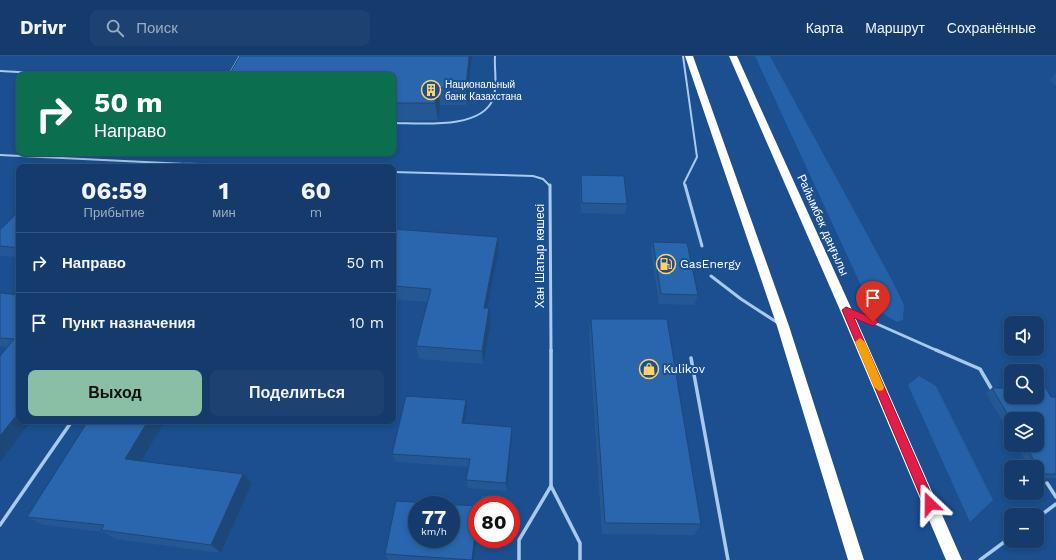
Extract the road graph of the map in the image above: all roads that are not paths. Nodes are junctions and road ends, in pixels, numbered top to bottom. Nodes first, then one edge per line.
1 (240, 56) edge
2 (495, 56) edge
3 (683, 56) edge
4 (689, 56) edge
5 (733, 56) edge
6 (0, 71) edge
7 (18, 72) edge
8 (231, 72) edge
9 (396, 123) edge
10 (0, 155) edge
11 (16, 156) edge
12 (19, 156) edge
13 (175, 164) edge
14 (396, 172) edge
15 (702, 246) dead end
16 (710, 276) dead end
17 (846, 310) junction
18 (783, 326) junction
19 (691, 358) dead end
20 (991, 388) edge
21 (70, 424) edge
22 (1047, 483) dead end
23 (551, 486) junction
24 (1056, 497) edge
25 (1056, 504) edge
26 (1044, 513) edge
27 (0, 525) edge
28 (1004, 542) edge
29 (519, 560) edge
30 (580, 560) edge
31 (728, 560) edge
32 (856, 560) edge
33 (954, 560) edge
34 (980, 560) edge

1 - 8 lane
2 - 9 lane
3 - 15 lane
4 - 18 highway
5 - 17 highway, Райымбек даңғылы
6 - 7 lane
10 - 11 lane
12 - 13 lane
14 - 23 lane, Хан Шатыр көшесі
16 - 18 lane
17 - 20 lane
17 - 33 highway, Райымбек даңғылы
18 - 32 highway
19 - 31 lane
21 - 27 lane
22 - 24 lane
23 - 29 lane
23 - 30 lane, Хан Шатыр көшесі
25 - 26 lane
28 - 34 lane

